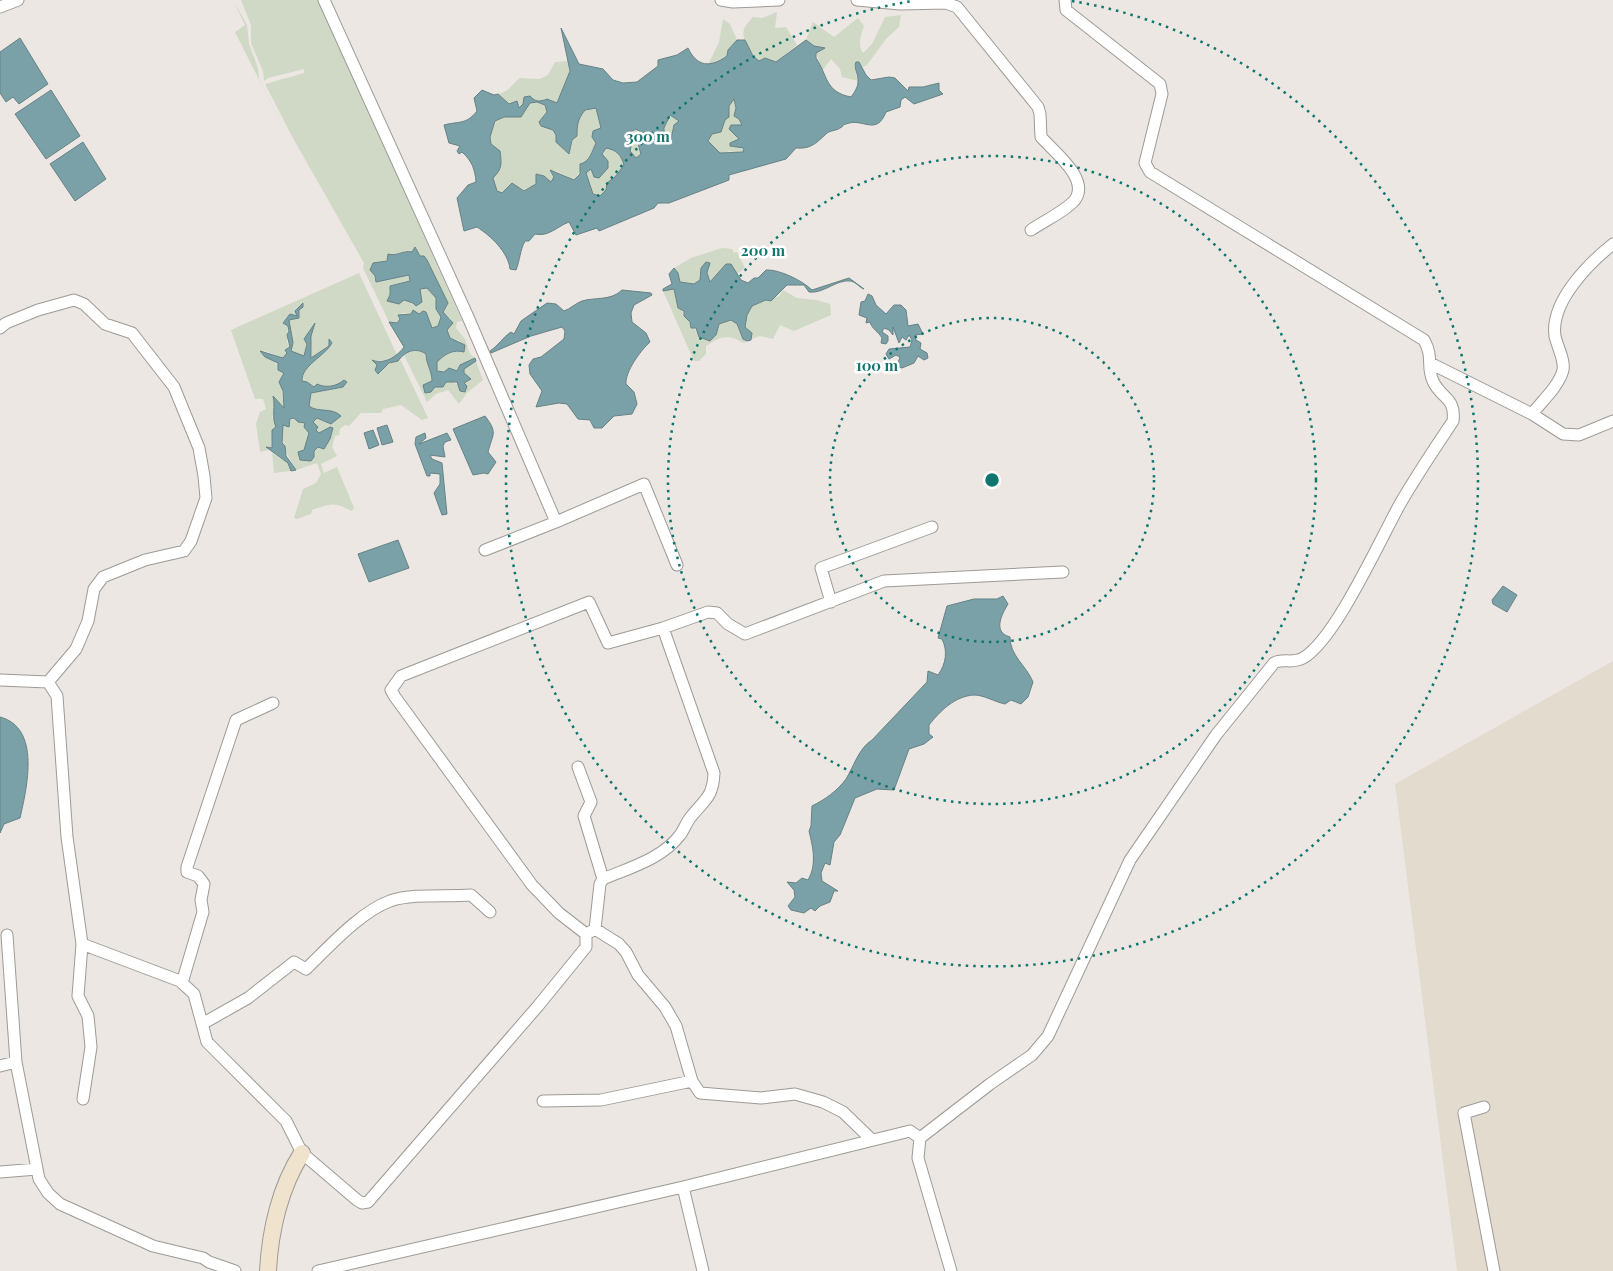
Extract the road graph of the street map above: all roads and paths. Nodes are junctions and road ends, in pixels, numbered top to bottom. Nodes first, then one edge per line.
1 (18, 0) edge
2 (324, 0) edge
3 (721, 0) edge
4 (778, 0) edge
5 (857, 0) edge
6 (1066, 0) edge
7 (0, 7) edge
8 (1031, 230) dead end
9 (1613, 244) edge
10 (0, 328) edge
11 (1430, 363) junction
12 (1532, 414) junction
13 (1613, 421) edge
14 (556, 522) junction
15 (932, 527) dead end
16 (485, 550) dead end
17 (677, 565) dead end
18 (1064, 572) dead end
19 (831, 602) junction
20 (663, 628) junction
21 (0, 680) edge
22 (48, 682) junction
23 (273, 703) dead end
24 (578, 767) dead end
25 (603, 878) junction
26 (490, 912) dead end
27 (590, 932) junction
28 (7, 934) dead end
29 (82, 944) junction
30 (182, 983) junction
31 (202, 1024) junction
32 (16, 1062) junction
33 (0, 1066) edge
34 (692, 1081) junction
35 (83, 1100) dead end
36 (543, 1101) dead end
37 (1484, 1107) dead end
38 (920, 1138) junction
39 (872, 1140) junction
40 (302, 1153) junction
41 (37, 1169) junction
42 (0, 1172) edge
43 (683, 1187) junction
44 (235, 1271) edge
45 (268, 1271) edge
46 (318, 1271) edge
47 (704, 1271) edge
48 (951, 1271) edge
49 (1494, 1271) edge

1 - 7 street
2 - 14 street
3 - 4 street
5 - 8 street
6 - 11 street
9 - 12 street
10 - 22 street
11 - 12 street
11 - 38 street
12 - 13 street
14 - 16 street
14 - 17 street
15 - 19 street
18 - 19 street
19 - 20 street
20 - 25 street
20 - 27 street
21 - 22 street
22 - 29 street
23 - 30 street
24 - 25 street
25 - 27 street
26 - 31 street
27 - 34 street
27 - 40 street
28 - 32 street
29 - 30 street
29 - 35 street
30 - 31 street
31 - 40 street
32 - 33 street
32 - 41 street
34 - 36 street
34 - 39 street
37 - 49 street
38 - 39 street
38 - 48 street
39 - 43 street
40 - 45 street
41 - 42 street
41 - 44 street
43 - 46 street
43 - 47 street

